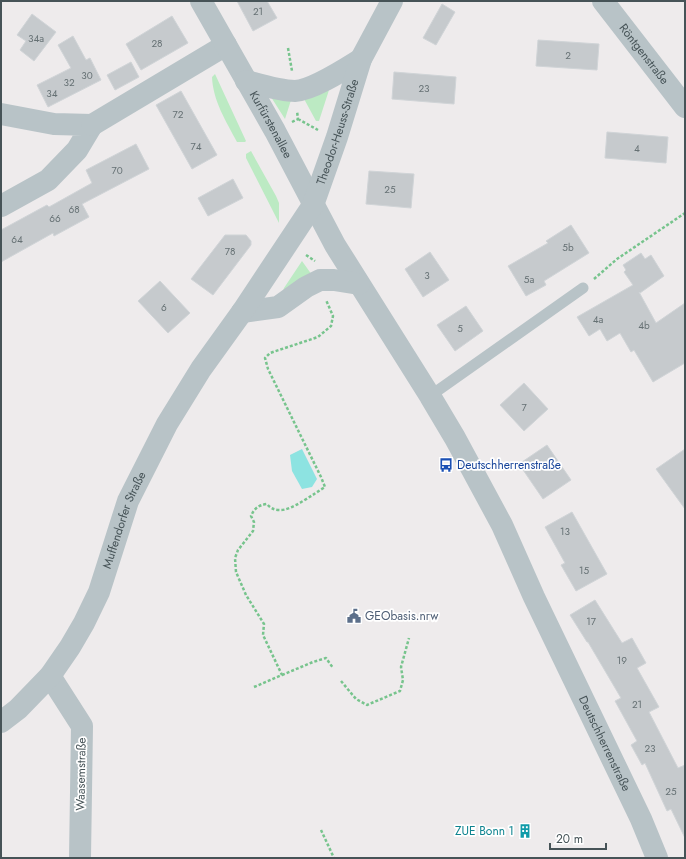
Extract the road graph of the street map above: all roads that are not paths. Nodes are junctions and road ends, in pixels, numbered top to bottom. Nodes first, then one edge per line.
1 (202, 1) edge
2 (392, 1) edge
3 (603, 1) edge
4 (226, 46) junction
5 (361, 60) junction
6 (246, 81) junction
7 (685, 107) edge
8 (1, 114) edge
9 (92, 125) junction
10 (313, 205) junction
11 (1, 206) edge
12 (359, 284) junction
13 (583, 288) road end
14 (242, 312) junction
15 (430, 396) junction
16 (50, 676) junction
17 (1, 722) edge
18 (80, 858) edge
19 (657, 858) edge

1 - 4 street, Kurfürstenallee
2 - 5 street, Theodor-Heuss-Straße
3 - 7 street, Röntgenstraße
4 - 6 street, Kurfürstenallee
4 - 9 street
5 - 6 street, Theodor-Heuss-Straße
5 - 10 street, Theodor-Heuss-Straße
6 - 10 street, Kurfürstenallee
8 - 9 street
9 - 11 street
10 - 12 street, Deutschherrenstraße
10 - 14 street, Muffendorfer Straße
12 - 14 street
12 - 15 street, Deutschherrenstraße
13 - 15 lane
14 - 16 street, Muffendorfer Straße
15 - 19 street, Deutschherrenstraße
16 - 17 street, Muffendorfer Straße
16 - 18 street, Waasemstraße

